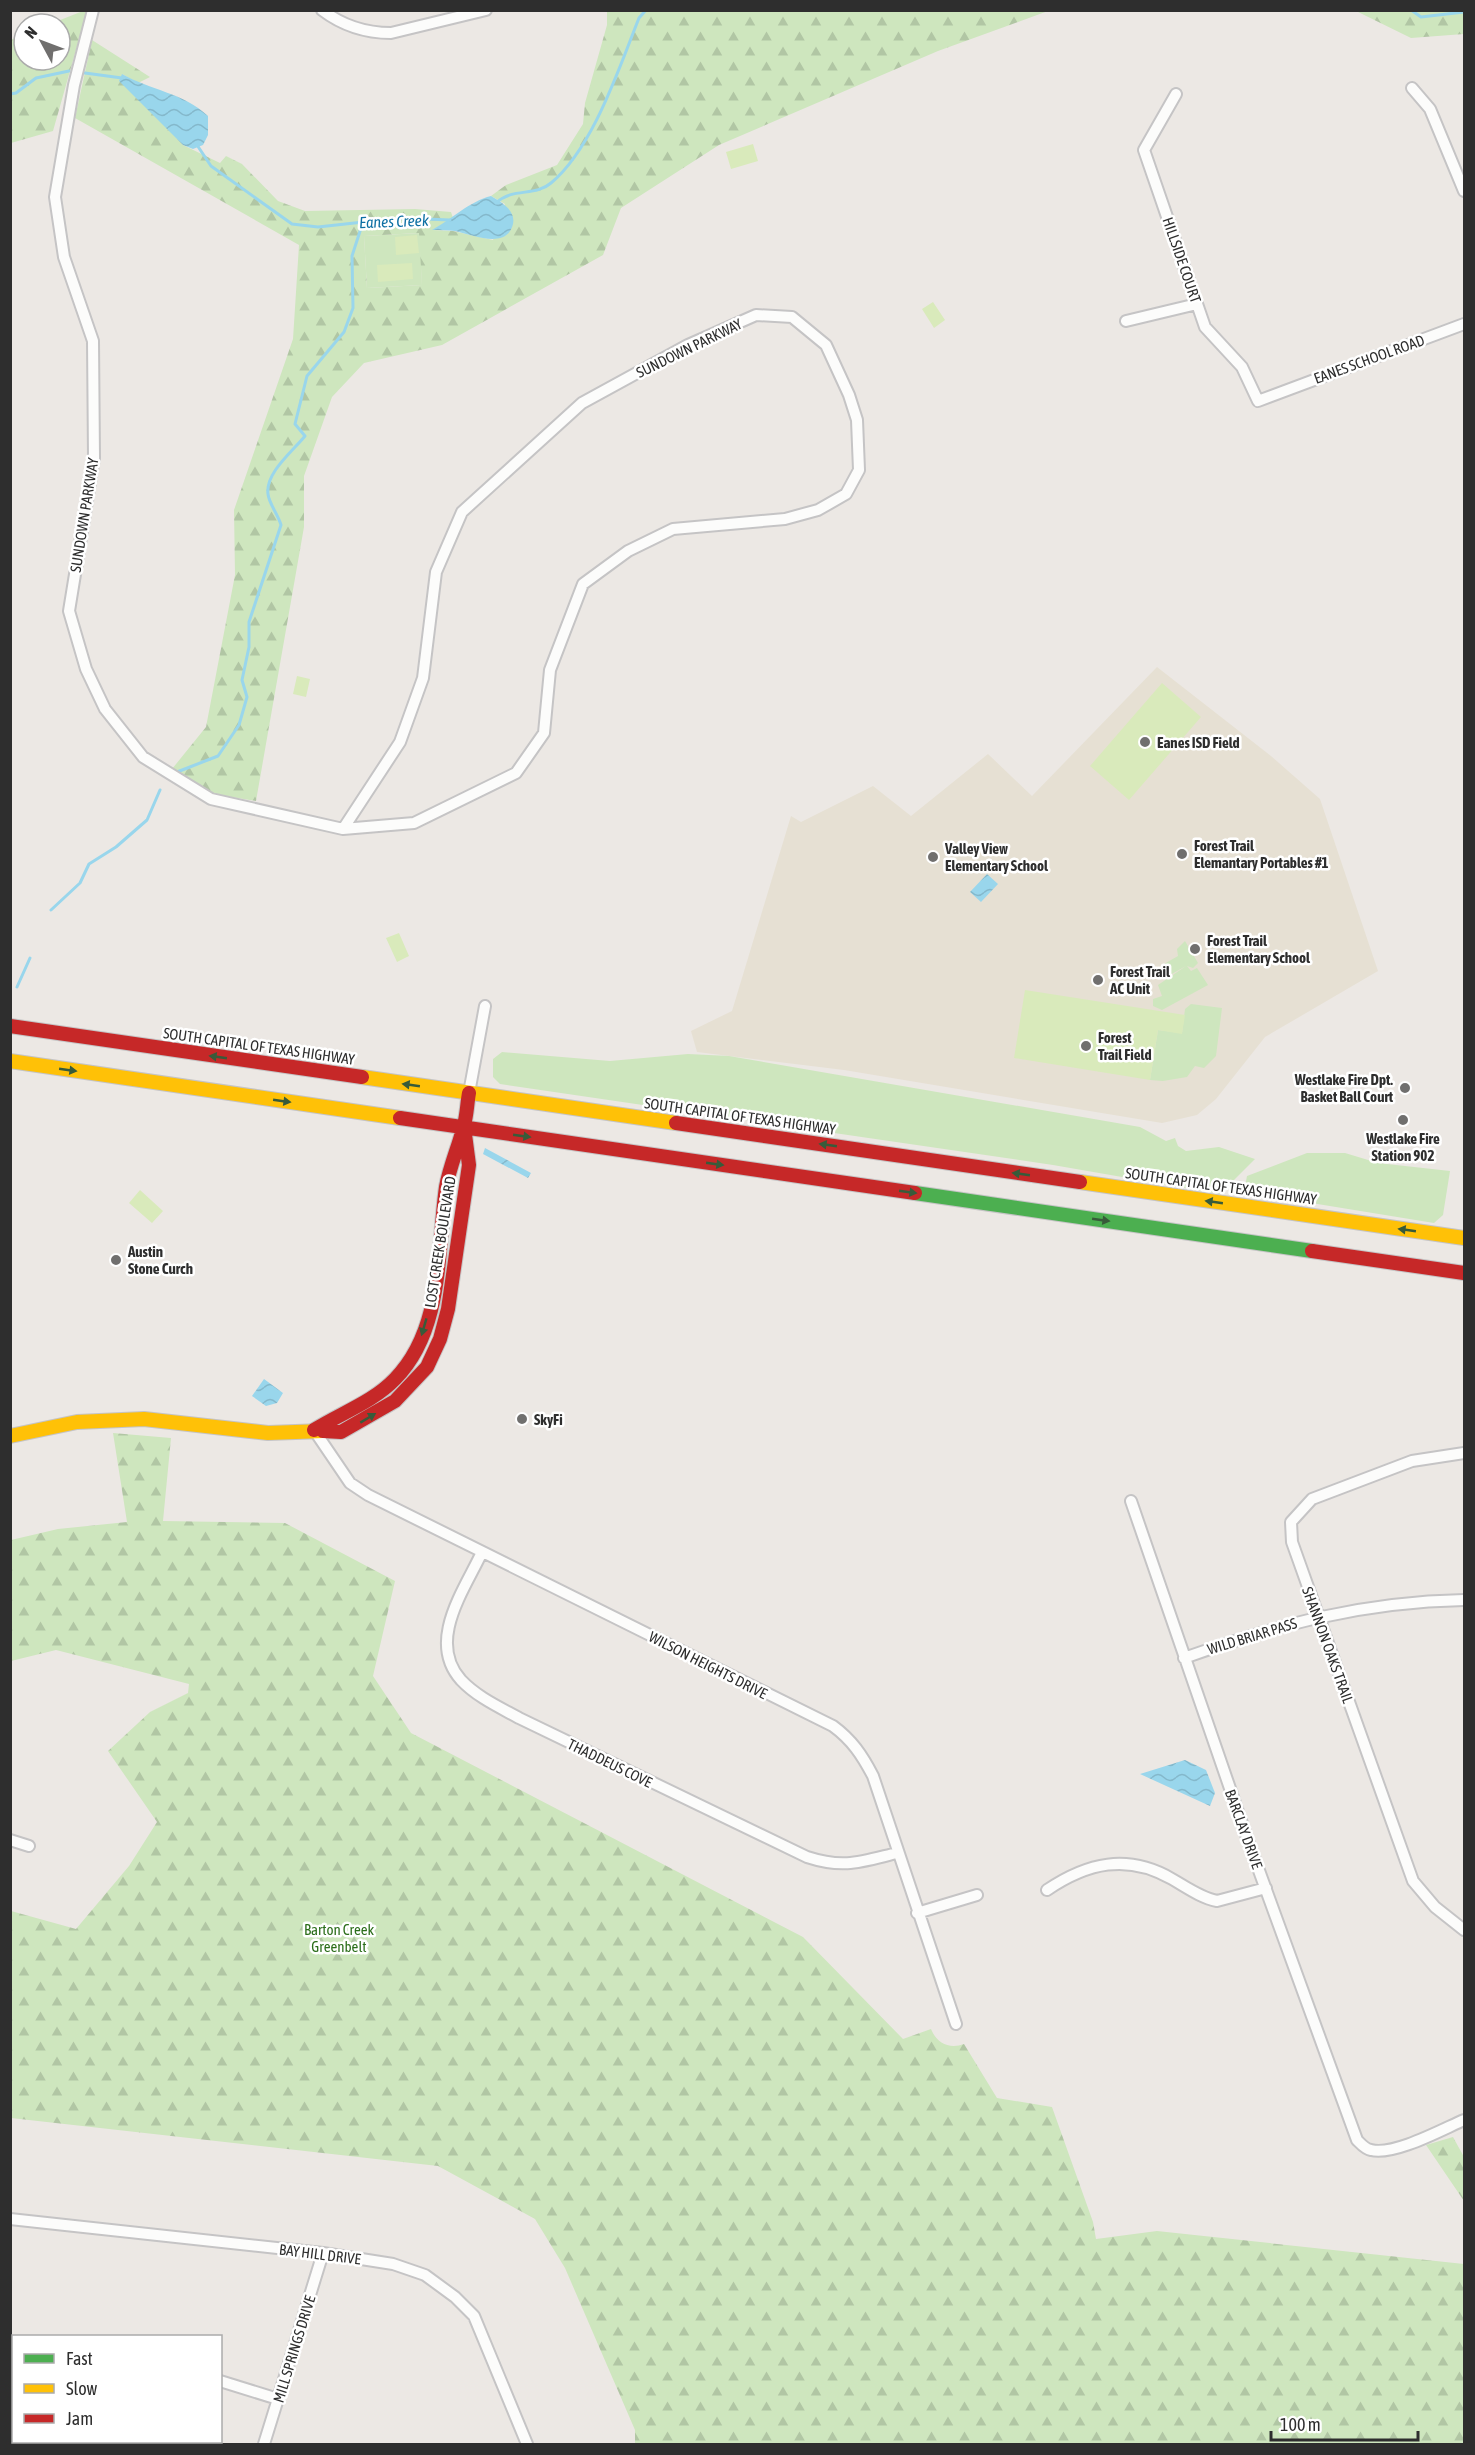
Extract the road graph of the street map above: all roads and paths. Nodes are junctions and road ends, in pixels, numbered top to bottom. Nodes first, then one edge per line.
1 (93, 10) edge
2 (322, 10) edge
3 (486, 10) edge
4 (1412, 88) dead end
5 (1176, 94) dead end
6 (1464, 191) edge
7 (1197, 304) junction
8 (1126, 321) dead end
9 (1464, 324) edge
10 (1275, 395) joint
11 (343, 829) junction
12 (485, 1006) dead end
13 (10, 1026) edge
14 (10, 1062) edge
15 (469, 1093) junction
16 (464, 1127) junction
17 (1464, 1238) edge
18 (1464, 1273) edge
19 (314, 1430) junction
20 (10, 1436) edge
21 (1464, 1453) edge
22 (1131, 1501) dead end
23 (482, 1552) junction
24 (1464, 1600) edge
25 (1318, 1616) junction
26 (1184, 1658) junction
27 (10, 1840) edge
28 (29, 1846) dead end
29 (897, 1853) junction
30 (1266, 1888) junction
31 (1047, 1890) dead end
32 (977, 1895) dead end
33 (917, 1913) junction
34 (1464, 1930) edge
35 (956, 2024) dead end
36 (1464, 2120) edge
37 (10, 2219) edge
38 (323, 2253) junction
39 (222, 2382) edge
40 (278, 2399) junction
41 (526, 2444) edge
42 (264, 2445) edge

1 - 11 street, SUNDOWN PARKWAY
2 - 3 street
4 - 6 street
5 - 7 street, HILLSIDE COURT
7 - 8 street
7 - 10 street, HILLSIDE COURT
9 - 10 street, EANES SCHOOL ROAD
11 - 11 street, SUNDOWN PARKWAY
12 - 15 street, LOST CREEK BOULEVARD
15 -> 13 main road, SOUTH CAPITAL OF TEXAS HIGHWAY
14 -> 16 main road
15 - 16 main road, LOST CREEK BOULEVARD
17 -> 15 main road, SOUTH CAPITAL OF TEXAS HIGHWAY
16 -> 18 main road
16 - 19 main road, LOST CREEK BOULEVARD
19 - 20 main road, LOST CREEK BOULEVARD
19 - 23 street, WILSON HEIGHTS DRIVE
21 - 25 street, SHANNON OAKS TRAIL
22 - 26 street, BARCLAY DRIVE
23 - 29 street, WILSON HEIGHTS DRIVE
23 - 29 street, THADDEUS COVE
24 - 25 street, WILD BRIAR PASS
25 - 26 street, WILD BRIAR PASS
25 - 34 street, SHANNON OAKS TRAIL
26 - 30 street, BARCLAY DRIVE
27 - 28 street
29 - 33 street, WILSON HEIGHTS DRIVE
30 - 31 street
30 - 36 street, BARCLAY DRIVE
32 - 33 street
33 - 35 street, WILSON HEIGHTS DRIVE
37 - 38 street, BAY HILL DRIVE
38 - 40 street, MILL SPRINGS DRIVE
38 - 41 street, BAY HILL DRIVE
39 - 40 street
40 - 42 street, MILL SPRINGS DRIVE

